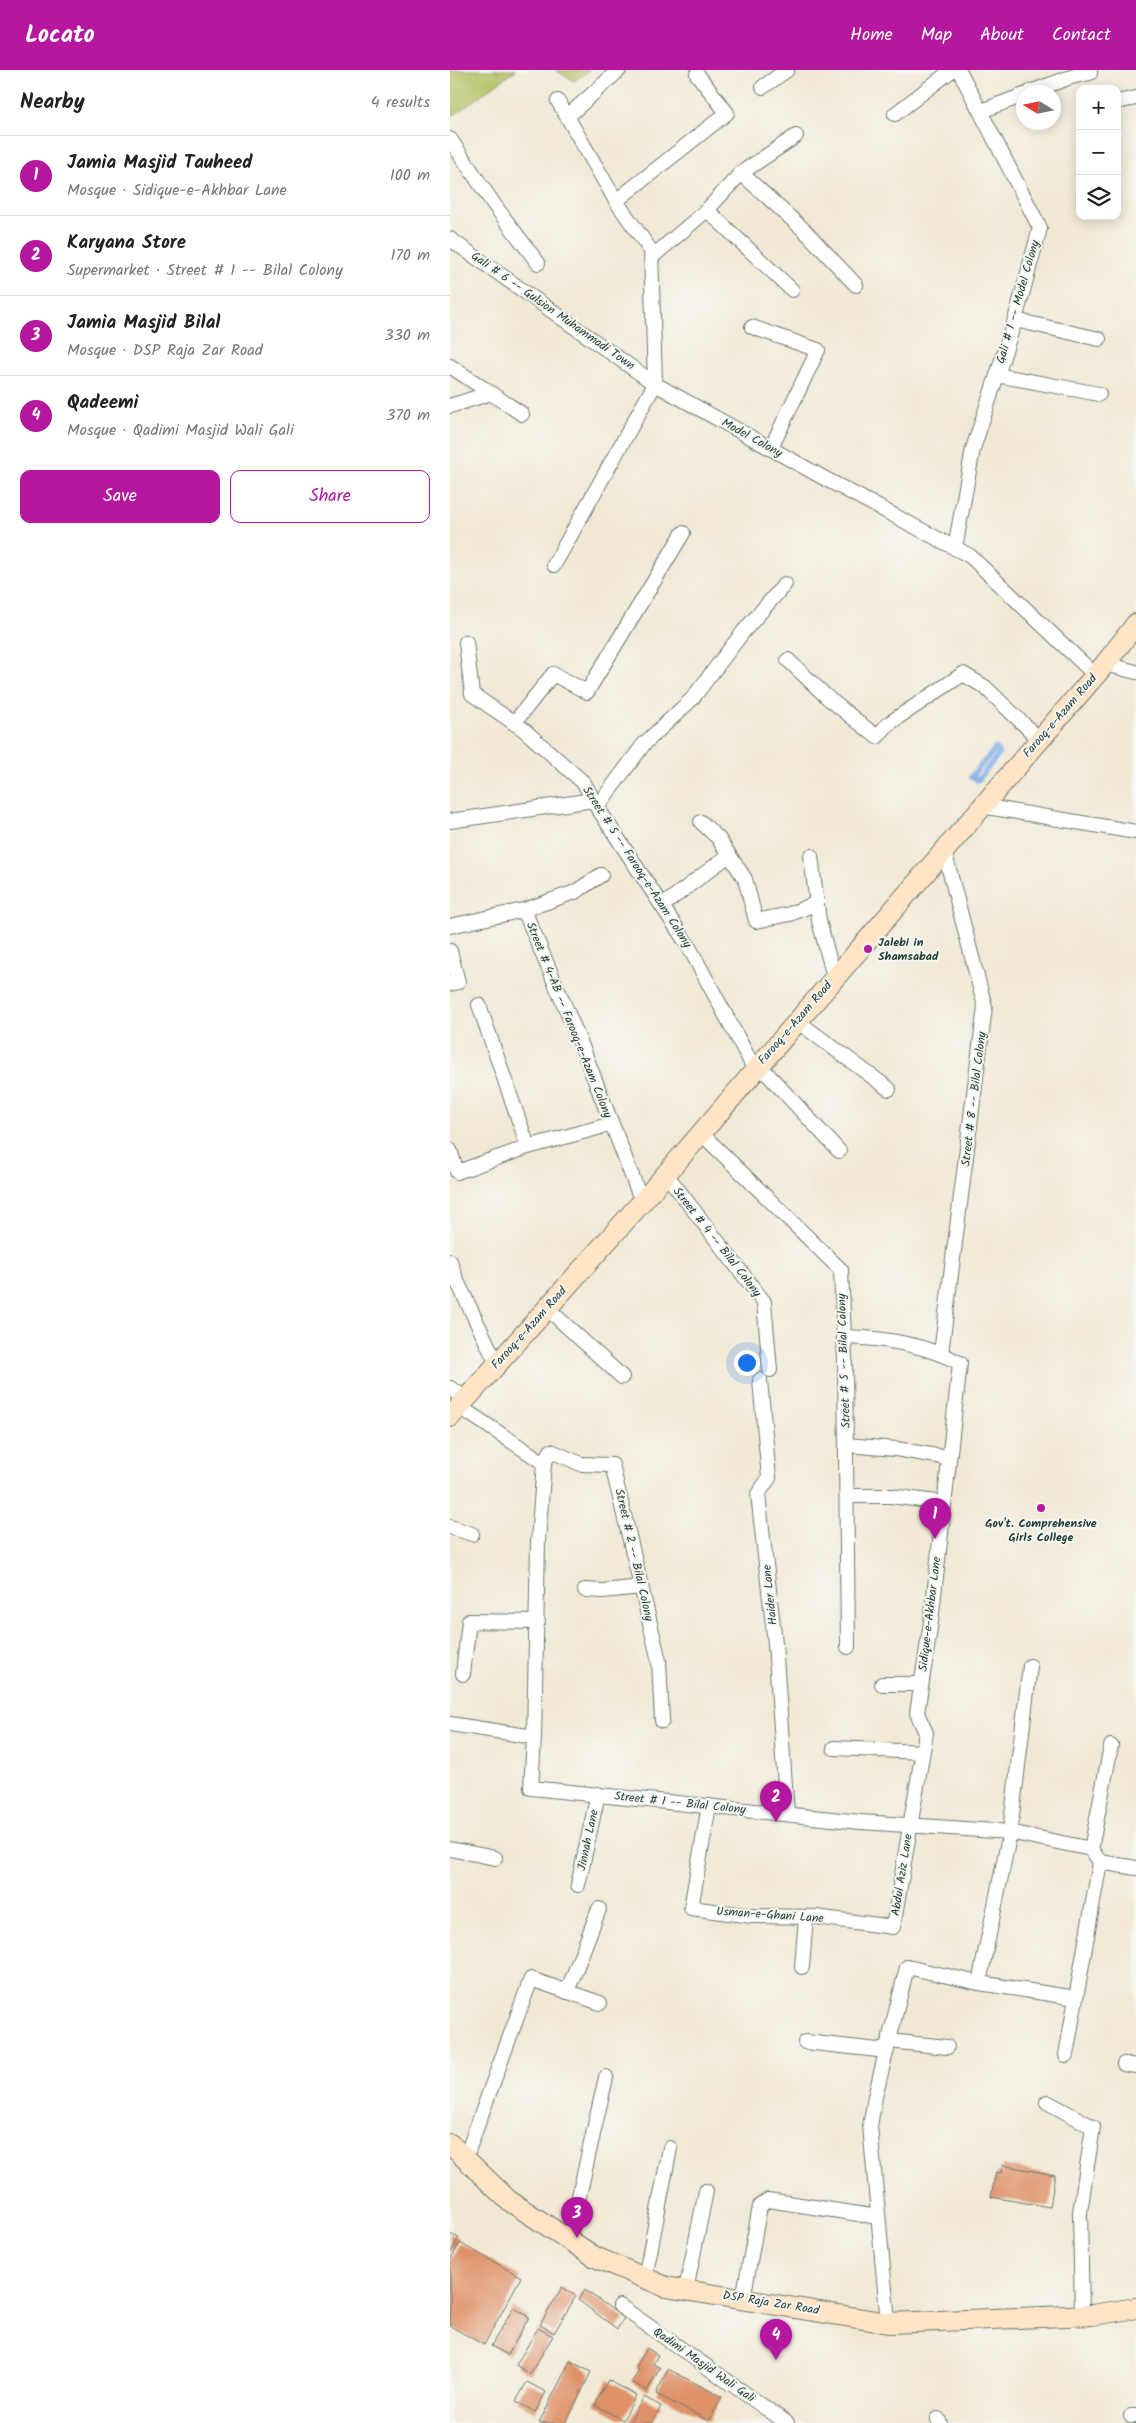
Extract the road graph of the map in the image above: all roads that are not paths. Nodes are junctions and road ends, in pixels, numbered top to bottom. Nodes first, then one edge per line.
1 (619, 70) edge
2 (787, 70) edge
3 (952, 70) edge
4 (959, 70) edge
5 (1090, 70) edge
6 (698, 74) dead end
7 (1049, 85) edge
8 (763, 87) dead end
9 (1016, 98) edge
10 (1136, 98) edge
11 (558, 101) dead end
12 (1121, 101) edge
13 (981, 111) junction
14 (895, 114) dead end
15 (568, 116) junction
16 (796, 136) dead end
17 (450, 139) edge
18 (741, 173) junction
19 (616, 201) junction
20 (707, 210) junction
21 (450, 239) edge
22 (652, 257) junction
23 (538, 263) dead end
24 (856, 285) dead end
25 (792, 290) dead end
26 (1015, 320) junction
27 (752, 327) dead end
28 (1099, 339) dead end
29 (450, 366) edge
30 (997, 375) junction
31 (655, 384) junction
32 (490, 393) junction
33 (1100, 394) dead end
34 (450, 406) edge
35 (522, 414) dead end
36 (771, 448) junction
37 (683, 533) dead end
38 (955, 548) junction
39 (554, 565) dead end
40 (785, 584) dead end
41 (1136, 624) edge
42 (466, 642) dead end
43 (788, 660) dead end
44 (1100, 669) junction
45 (1136, 672) edge
46 (514, 723) junction
47 (1039, 739) junction
48 (595, 804) junction
49 (981, 806) junction
50 (450, 821) edge
51 (701, 822) dead end
52 (1136, 832) edge
53 (944, 850) junction
54 (729, 855) junction
55 (811, 856) dead end
56 (601, 875) dead end
57 (817, 903) junction
58 (662, 906) junction
59 (524, 910) junction
60 (450, 926) edge
61 (450, 951) edge
62 (834, 978) junction
63 (450, 984) edge
64 (479, 1005) dead end
65 (797, 1021) junction
66 (757, 1068) junction
67 (890, 1089) dead end
68 (612, 1124) junction
69 (701, 1133) junction
70 (528, 1147) junction
71 (450, 1150) edge
72 (839, 1151) dead end
73 (666, 1174) junction
74 (642, 1202) junction
75 (450, 1261) edge
76 (547, 1308) junction
77 (844, 1337) junction
78 (941, 1353) junction
79 (497, 1364) junction
80 (765, 1375) joint
81 (622, 1377) dead end
82 (457, 1403) edge
83 (846, 1445) junction
84 (948, 1458) junction
85 (544, 1462) junction
86 (847, 1496) junction
87 (944, 1503) junction
88 (450, 1527) edge
89 (472, 1534) dead end
90 (641, 1587) junction
91 (585, 1590) dead end
92 (538, 1622) junction
93 (848, 1646) dead end
94 (1030, 1666) dead end
95 (463, 1674) dead end
96 (882, 1684) dead end
97 (921, 1684) junction
98 (662, 1721) dead end
99 (450, 1724) edge
100 (534, 1738) junction
101 (1111, 1746) dead end
102 (834, 1748) dead end
103 (922, 1752) junction
104 (598, 1794) junction
105 (709, 1806) junction
106 (788, 1814) junction
107 (910, 1824) junction
108 (1010, 1832) junction
109 (450, 1849) edge
110 (1091, 1849) junction
111 (495, 1858) dead end
112 (1100, 1862) junction
113 (1136, 1868) edge
114 (578, 1885) dead end
115 (599, 1909) dead end
116 (806, 1917) junction
117 (893, 1927) joint
118 (802, 1967) dead end
119 (979, 1983) junction
120 (567, 1992) junction
121 (1076, 1998) junction
122 (600, 2004) dead end
123 (805, 2042) dead end
124 (888, 2046) junction
125 (947, 2047) dead end
126 (1066, 2055) dead end
127 (606, 2077) dead end
128 (1047, 2102) dead end
129 (450, 2144) edge
130 (670, 2148) dead end
131 (465, 2159) junction
132 (706, 2191) dead end
133 (878, 2217) junction
134 (569, 2240) junction
135 (645, 2278) junction
136 (686, 2290) junction
137 (742, 2299) junction
138 (620, 2306) dead end
139 (1136, 2308) edge
140 (1082, 2316) junction
141 (888, 2323) junction
142 (787, 2423) edge

1 - 15 street
2 - 8 street
3 - 14 street
4 - 13 street, Gali # 1 -- Model Colony
5 - 7 street
6 - 19 street
9 - 13 street
10 - 12 street
11 - 15 street
13 - 26 street, Gali # 1 -- Model Colony
15 - 19 street
16 - 18 street
17 - 23 street
18 - 20 street
18 - 24 street
19 - 22 street
20 - 22 street
20 - 25 street
21 - 31 street, Gali # 6 -- Gulsion Muhammadi Town
22 - 31 street
26 - 28 street
26 - 30 street, Gali # 1 -- Model Colony
27 - 36 street
29 - 32 street
30 - 33 street
30 - 38 street, Gali # 1 -- Model Colony
31 - 36 street, Model Colony
31 - 39 street
32 - 34 street
32 - 35 street
36 - 38 street, Model Colony
37 - 46 street
38 - 44 street, Model Colony
40 - 48 street
41 - 44 street, Farooq-e-Azam Road
42 - 46 street, Street # 5 -- Farooq-e-Azam Colony
43 - 47 street
44 - 45 street
44 - 47 street, Farooq-e-Azam Road
46 - 48 street, Street # 5 -- Farooq-e-Azam Colony
47 - 49 street, Farooq-e-Azam Road
48 - 50 street
48 - 58 street, Street # 5 -- Farooq-e-Azam Colony
49 - 52 street
49 - 53 street, Farooq-e-Azam Road
51 - 54 street
53 - 62 street, Farooq-e-Azam Road
53 - 78 street, Street # 8 -- Bilal Colony
54 - 57 street
54 - 58 street
55 - 57 street
56 - 59 street
57 - 62 street
58 - 66 street, Street # 5 -- Farooq-e-Azam Colony
59 - 60 street, Street # 4-AB -- Farooq-e-Azam Colony
59 - 68 street, Street # 4-AB -- Farooq-e-Azam Colony
61 - 63 street
62 - 65 street, Farooq-e-Azam Road
64 - 70 street
65 - 66 street, Farooq-e-Azam Road
65 - 67 street
66 - 69 street, Farooq-e-Azam Road
66 - 72 street, Street # 5 -- Farooq-e-Azam Colony
68 - 70 street
68 - 74 street, Street # 4-AB -- Farooq-e-Azam Colony
69 - 73 street, Farooq-e-Azam Road
69 - 77 street, Street # 5 -- Bilal Colony
70 - 71 street
73 - 74 street, Farooq-e-Azam Road
73 - 80 street, Street # 4 -- Bilal Colony
74 - 76 street, Farooq-e-Azam Road
75 - 79 street
76 - 79 street, Farooq-e-Azam Road
76 - 81 street
77 - 78 street
77 - 83 street, Street # 5 -- Bilal Colony
78 - 84 street, Sidique-e-Akhbar Lane
79 - 82 street, Farooq-e-Azam Road
80 - 106 street, Haider Lane
82 - 85 street
83 - 84 street
83 - 86 street, Street # 5 -- Bilal Colony
84 - 87 street, Sidique-e-Akhbar Lane
85 - 90 street, Street # 2 -- Bilal Colony
85 - 92 street
86 - 87 street
86 - 93 street, Street # 5 -- Bilal Colony
87 - 97 street, Sidique-e-Akhbar Lane
88 - 89 street
90 - 91 street
90 - 98 street, Street # 2 -- Bilal Colony
92 - 95 street
92 - 100 street
94 - 108 street
96 - 97 street
97 - 103 street, Sidique-e-Akhbar Lane
99 - 100 street
100 - 104 street, Street # 1 -- Bilal Colony
101 - 110 street
102 - 103 street
103 - 107 street, Sidique-e-Akhbar Lane
104 - 105 street, Street # 1 -- Bilal Colony
104 - 114 street, Jinnah Lane
105 - 106 street, Street # 1 -- Bilal Colony
105 - 116 street, Usman-e-Ghani Lane
106 - 107 street, Street # 1 -- Bilal Colony
107 - 108 street, Street # 1 -- Bilal Colony
107 - 117 street, Abdul Aziz Lane
108 - 110 street, Street # 1 -- Bilal Colony
108 - 119 street
109 - 111 street
110 - 112 street
112 - 113 street
112 - 121 street
115 - 120 street
116 - 117 street, Usman-e-Ghani Lane
116 - 118 street
119 - 121 street
119 - 124 street
120 - 122 street
120 - 131 street
121 - 126 street
123 - 124 street
124 - 125 street
124 - 133 street
127 - 134 street
128 - 140 street
129 - 131 street, DSP Raja Zar Road
130 - 135 street
131 - 134 street, DSP Raja Zar Road
132 - 136 street
133 - 137 street
133 - 141 street
134 - 135 street, DSP Raja Zar Road
135 - 136 street, DSP Raja Zar Road
136 - 137 street, DSP Raja Zar Road
137 - 141 street, DSP Raja Zar Road
138 - 142 street, Qadimi Masjid Wali Gali
139 - 140 street, DSP Raja Zar Road
140 - 141 street, DSP Raja Zar Road

